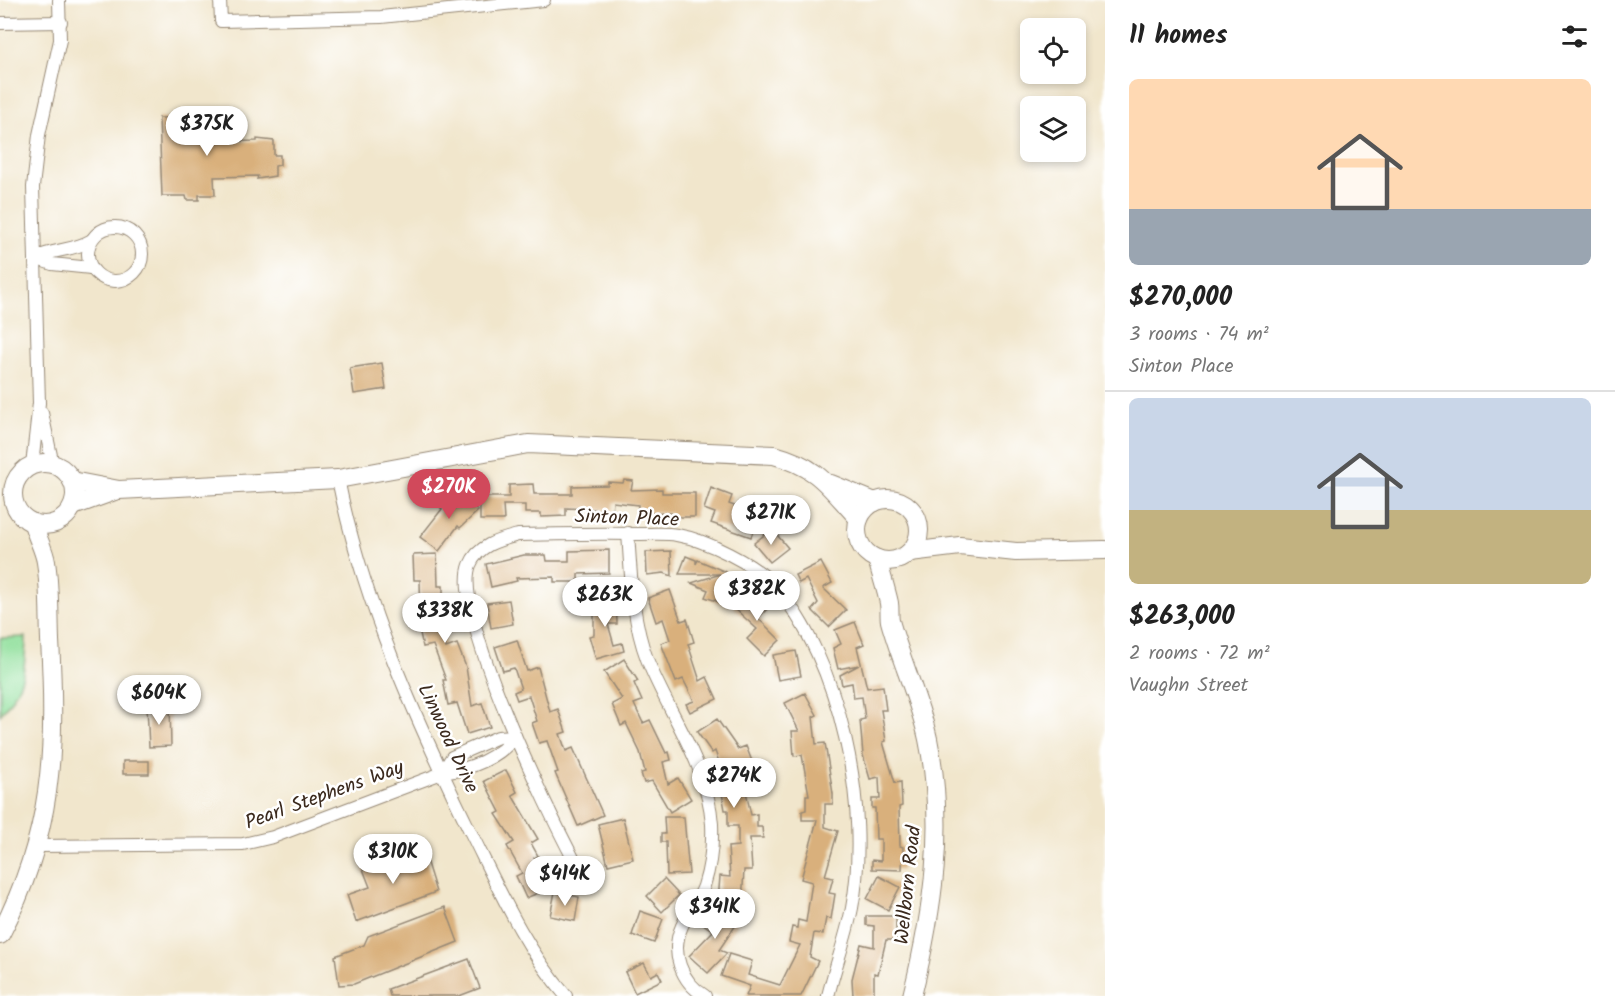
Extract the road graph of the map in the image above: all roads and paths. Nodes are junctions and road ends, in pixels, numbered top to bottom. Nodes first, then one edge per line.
1 (59, 0) edge
2 (220, 0) edge
3 (544, 0) edge
4 (447, 4) edge
5 (0, 22) edge
6 (61, 22) junction
7 (90, 241) junction
8 (35, 258) junction
9 (91, 268) junction
10 (39, 403) junction
11 (32, 465) junction
12 (53, 465) junction
13 (338, 478) junction
14 (72, 481) junction
15 (830, 483) junction
16 (119, 490) junction
17 (875, 502) junction
18 (73, 506) junction
19 (859, 519) junction
20 (33, 523) junction
21 (56, 523) junction
22 (919, 524) junction
23 (628, 533) junction
24 (960, 546) junction
25 (1105, 550) edge
26 (903, 556) junction
27 (877, 559) junction
28 (46, 561) junction
29 (889, 605) junction
30 (515, 736) junction
31 (442, 773) junction
32 (38, 846) junction
33 (574, 860) dead end
34 (0, 935) edge
35 (566, 996) edge
36 (705, 996) edge
37 (828, 996) edge
38 (912, 996) edge

1 - 6 street
2 - 4 street
3 - 4 street
5 - 6 street
6 - 8 street
7 - 8 street
7 - 9 street
7 - 9 street
8 - 9 street
8 - 10 street
10 - 11 street
10 - 12 street
11 - 12 street
11 - 20 street
12 - 14 street
13 - 15 street
13 - 16 street
13 - 31 street, Linwood Drive
14 - 16 street
14 - 18 street
15 - 17 street
15 - 19 street
16 - 18 street
17 - 19 street
17 - 22 street
18 - 21 street
19 - 27 street
20 - 21 street
20 - 28 street
21 - 28 street
22 - 24 street
22 - 26 street
23 - 30 street, Sinton Place
23 - 36 street
23 - 37 street, Sinton Place
24 - 25 street
24 - 26 street
26 - 27 street
26 - 29 street
27 - 29 street, Wellborn Road
28 - 32 street
29 - 38 street, Wellborn Road
30 - 31 street, Pearl Stephens Way
30 - 33 street, Sinton Place
31 - 32 street, Pearl Stephens Way
31 - 35 street, Linwood Drive
32 - 34 street

